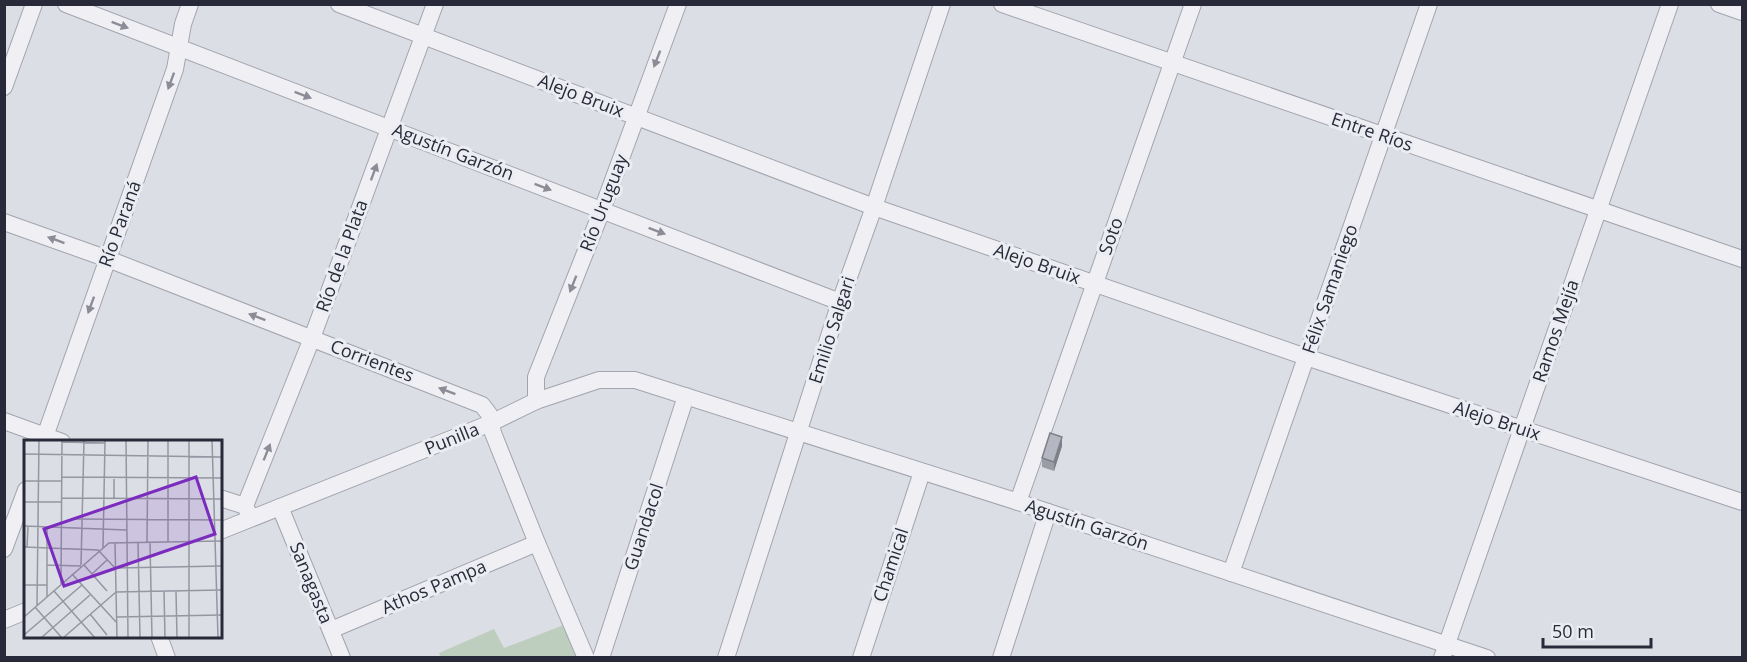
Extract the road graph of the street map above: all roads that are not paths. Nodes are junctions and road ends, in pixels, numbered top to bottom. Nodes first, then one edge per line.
1 (34, 4) edge
2 (66, 4) edge
3 (190, 4) edge
4 (339, 4) edge
5 (435, 4) edge
6 (678, 4) edge
7 (942, 4) edge
8 (1002, 4) edge
9 (1193, 4) edge
10 (1430, 4) edge
11 (1670, 4) edge
12 (1719, 4) edge
13 (1743, 12) edge
14 (423, 36) junction
15 (180, 47) junction
16 (1173, 62) junction
17 (4, 87) edge
18 (636, 117) junction
19 (390, 128) junction
20 (1383, 136) junction
21 (874, 207) junction
22 (602, 210) junction
23 (1598, 211) junction
24 (4, 222) edge
25 (108, 259) junction
26 (1743, 259) edge
27 (1093, 284) junction
28 (840, 302) junction
29 (312, 338) junction
30 (1306, 357) junction
31 (686, 396) junction
32 (536, 401) junction
33 (4, 421) edge
34 (491, 423) junction
35 (1522, 429) junction
36 (798, 432) junction
37 (44, 438) edge
38 (922, 472) junction
39 (24, 495) edge
40 (222, 499) edge
41 (1018, 502) junction
42 (1743, 502) edge
43 (280, 507) junction
44 (248, 512) junction
45 (1048, 512) junction
46 (222, 530) edge
47 (537, 543) junction
48 (4, 549) edge
49 (1231, 573) junction
50 (24, 612) edge
51 (4, 620) edge
52 (331, 630) junction
53 (160, 638) edge
54 (1444, 651) edge
55 (167, 657) edge
56 (342, 657) edge
57 (600, 657) edge
58 (726, 657) edge
59 (861, 657) edge
60 (1001, 657) edge
61 (1487, 657) edge

1 - 17 street
2 -> 15 street, Agustín Garzón
3 - 15 street, Río Paraná
4 - 14 street, Alejo Bruix
5 - 14 street, Río de la Plata
6 -> 18 street, Río Uruguay
7 - 21 street, Emilio Salgari
8 - 16 street, Entre Ríos
9 - 16 street, Soto
10 - 20 street, Félix Samaniego
11 - 23 street, Ramos Mejía
12 - 13 street
14 - 18 street, Alejo Bruix
14 - 19 street, Río de la Plata
15 -> 19 street, Agustín Garzón
15 -> 25 street, Río Paraná
16 - 20 street, Entre Ríos
16 - 27 street, Soto
18 - 21 street, Alejo Bruix
18 - 22 street, Río Uruguay
19 -> 22 street, Agustín Garzón
29 -> 19 street, Río de la Plata
20 - 23 street, Entre Ríos
20 - 30 street, Félix Samaniego
21 - 27 street, Alejo Bruix
21 - 28 street, Emilio Salgari
22 -> 28 street, Agustín Garzón
22 -> 32 street, Río Uruguay
23 - 26 street, Entre Ríos
23 - 35 street, Ramos Mejía
25 -> 24 street, Corrientes
29 -> 25 street, Corrientes
25 -> 37 street, Río Paraná
27 - 30 street, Alejo Bruix
27 - 41 street, Soto
28 - 36 street, Emilio Salgari
34 -> 29 street, Corrientes
44 -> 29 street, Río de la Plata
30 - 35 street, Alejo Bruix
30 - 49 street, Félix Samaniego
31 - 32 street, Punilla
31 - 36 street, Agustín Garzón
31 - 57 street, Guandacol
32 - 34 street, Punilla
33 - 37 street
34 - 43 street, Punilla
34 - 47 street, Corrientes
35 - 42 street, Alejo Bruix
35 - 54 street, Ramos Mejía
36 - 38 street, Agustín Garzón
36 - 58 street, Emilio Salgari
38 - 41 street, Agustín Garzón
38 - 59 street, Chamical
39 - 48 street
40 - 44 street
41 - 45 street, Agustín Garzón
43 - 44 street, Punilla
43 - 52 street, Sanagasta
44 - 46 street, Punilla
45 - 49 street, Agustín Garzón
45 - 60 street
47 - 52 street, Athos Pampa
47 - 57 street, Corrientes
49 - 54 street, Agustín Garzón
50 - 51 street
52 - 56 street, Sanagasta
53 - 55 street
54 - 61 street, Agustín Garzón

